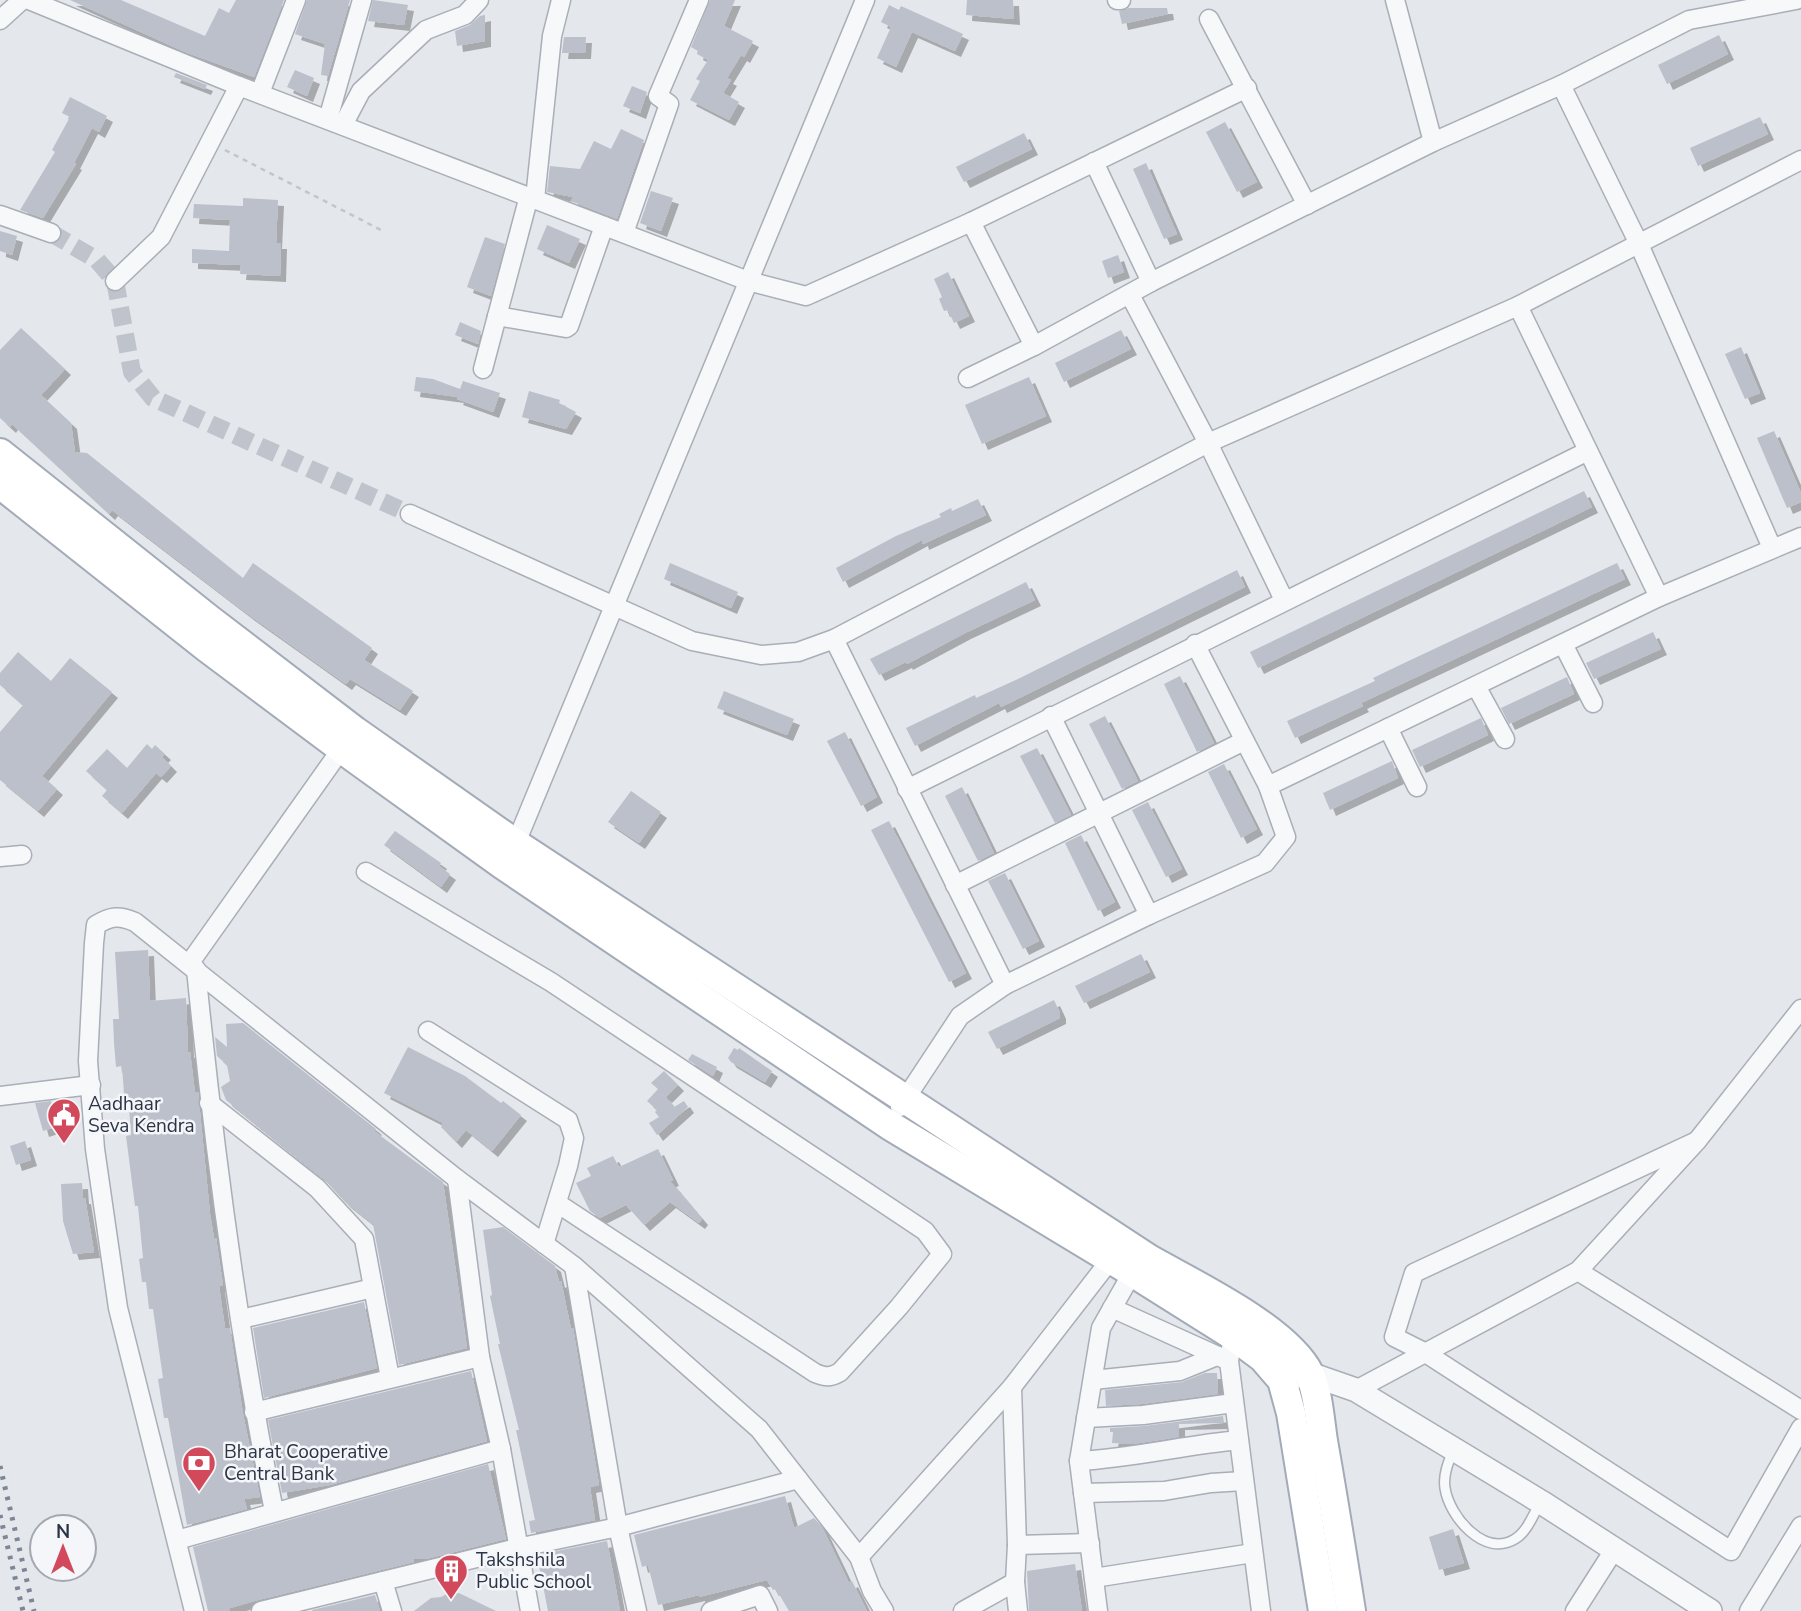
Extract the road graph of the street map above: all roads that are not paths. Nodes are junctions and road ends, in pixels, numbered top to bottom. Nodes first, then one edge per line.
1 (22, 0) edge
2 (29, 0) edge
3 (296, 0) edge
4 (362, 0) edge
5 (479, 0) edge
6 (561, 0) edge
7 (699, 0) edge
8 (865, 0) edge
9 (1395, 0) edge
10 (1796, 0) edge
11 (1209, 19) dead end
12 (0, 20) edge
13 (1561, 85) junction
14 (239, 86) junction
15 (1247, 88) junction
16 (260, 93) junction
17 (336, 122) junction
18 (1433, 142) junction
19 (1801, 160) edge
20 (1094, 162) junction
21 (532, 197) junction
22 (1307, 205) junction
23 (0, 215) edge
24 (971, 222) junction
25 (604, 226) junction
26 (51, 233) tunnel mouth
27 (624, 233) junction
28 (1638, 242) junction
29 (115, 281) dead end
30 (748, 281) junction
31 (1151, 282) junction
32 (1130, 295) junction
33 (1518, 306) junction
34 (497, 316) junction
35 (1034, 346) junction
36 (483, 369) dead end
37 (968, 378) dead end
38 (1208, 443) junction
39 (1588, 451) junction
40 (0, 453) edge
41 (0, 484) edge
42 (410, 513) tunnel mouth
43 (1801, 537) edge
44 (1772, 548) junction
45 (1659, 597) junction
46 (1284, 600) junction
47 (615, 606) junction
48 (834, 639) junction
49 (1195, 644) junction
50 (1563, 644) junction
51 (1475, 686) junction
52 (1594, 703) dead end
53 (1051, 716) junction
54 (1388, 728) junction
55 (1504, 739) dead end
56 (348, 740) junction
57 (1244, 741) junction
58 (1268, 786) junction
59 (1417, 787) dead end
60 (907, 789) junction
61 (1098, 814) junction
62 (22, 855) dead end
63 (510, 855) junction
64 (0, 857) edge
65 (366, 872) dead end
66 (955, 885) junction
67 (1149, 915) junction
68 (192, 966) junction
69 (1005, 985) junction
70 (1801, 1009) edge
71 (428, 1031) dead end
72 (91, 1085) junction
73 (0, 1096) edge
74 (905, 1100) junction
75 (209, 1102) junction
76 (889, 1125) junction
77 (1697, 1141) junction
78 (457, 1179) junction
79 (557, 1203) junction
80 (544, 1244) junction
81 (1128, 1262) junction
82 (574, 1266) junction
83 (1578, 1271) junction
84 (373, 1288) junction
85 (1112, 1308) junction
86 (241, 1320) junction
87 (1230, 1341) junction
88 (1424, 1352) junction
89 (480, 1357) junction
90 (1310, 1374) junction
91 (390, 1378) junction
92 (1093, 1380) junction
93 (1282, 1380) junction
94 (1012, 1387) junction
95 (1356, 1390) junction
96 (1234, 1402) junction
97 (1801, 1410) edge
98 (254, 1412) junction
99 (1086, 1418) junction
100 (1801, 1428) edge
101 (1239, 1440) junction
102 (500, 1449) junction
103 (1454, 1449) junction
104 (1079, 1461) junction
105 (798, 1479) junction
106 (1244, 1481) junction
107 (1083, 1493) junction
108 (1541, 1502) junction
109 (274, 1511) junction
110 (1801, 1526) edge
111 (618, 1527) junction
112 (177, 1540) junction
113 (1090, 1542) junction
114 (1017, 1545) junction
115 (517, 1548) junction
116 (1615, 1550) junction
117 (1253, 1553) junction
118 (859, 1557) junction
119 (1094, 1578) junction
120 (383, 1581) junction
121 (1015, 1581) junction
122 (297, 1607) edge
123 (194, 1611) edge
124 (261, 1611) edge
125 (392, 1611) edge
126 (530, 1611) edge
127 (637, 1611) edge
128 (711, 1611) edge
129 (768, 1611) edge
130 (884, 1611) edge
131 (963, 1611) edge
132 (1018, 1611) edge
133 (1098, 1611) edge
134 (1261, 1611) edge
135 (1323, 1611) edge
136 (1351, 1611) edge
137 (1575, 1611) edge
138 (1710, 1611) edge
139 (1749, 1611) edge

1 - 12 street
2 - 14 street
3 - 16 street
4 - 17 street
5 - 17 street
6 - 21 street
7 - 27 street
8 - 30 street
9 - 18 street
10 - 13 street
11 - 15 street
13 - 18 street
13 - 28 street
14 - 16 street
14 - 29 street
15 - 20 street
15 - 22 street
16 - 17 street
17 - 21 street
18 - 22 street
19 - 28 street
20 - 24 street
20 - 31 street
21 - 25 street
21 - 34 street
22 - 31 street
23 - 26 street
24 - 30 street
24 - 35 street
25 - 27 street
25 - 34 street
27 - 30 street
28 - 33 street
28 - 44 street
30 - 47 street
31 - 32 street
32 - 35 street
32 - 38 street
33 - 38 street
33 - 39 street
34 - 36 street
35 - 37 street
38 - 46 street
38 - 48 street
39 - 45 street
39 - 46 street
40 - 56 main road
41 - 56 main road
42 - 47 street
43 - 44 street
44 - 45 street
45 - 50 street
46 - 49 street
47 - 48 street
47 - 63 street
48 - 60 street
49 - 53 street
49 - 57 street
50 - 51 street
50 - 52 street
51 - 54 street
51 - 55 street
53 - 60 street
53 - 61 street
54 - 58 street
54 - 59 street
56 - 63 main road
56 - 68 street
57 - 58 street
57 - 61 street
58 - 67 street
60 - 66 street
61 - 66 street
61 - 67 street
62 - 64 street
63 - 74 main road
63 - 76 main road
65 - 79 street
66 - 69 street
67 - 69 street
68 - 72 street
68 - 75 street
68 - 78 street
69 - 74 street
70 - 77 street
71 - 79 street
72 - 73 street
72 - 112 street
74 - 76 street
74 - 81 main road
75 - 84 street
75 - 86 street
76 - 81 main road
77 - 83 street
77 - 88 street
78 - 80 street
78 - 89 street
79 - 80 street
80 - 82 street
81 - 85 street
81 - 87 main road
81 - 94 street
82 - 105 street
82 - 111 street
83 - 88 street
83 - 97 street
84 - 86 street
84 - 91 street
85 - 87 street
85 - 92 street
86 - 98 street
87 - 90 main road
87 - 92 street
87 - 93 main road
87 - 96 street
88 - 95 street
88 - 100 street
89 - 91 street
89 - 102 street
90 - 93 street
90 - 95 street
90 - 136 main road
91 - 98 street
92 - 99 street
93 - 135 main road
94 - 114 street
94 - 118 street
95 - 103 street
96 - 99 street
96 - 101 street
98 - 109 street
99 - 104 street
101 - 104 street
101 - 106 street
102 - 109 street
102 - 115 street
103 - 108 street
103 - 108 lane
104 - 107 street
105 - 111 street
105 - 118 street
106 - 107 street
106 - 117 street
107 - 113 street
108 - 116 street
109 - 112 street
110 - 139 street
111 - 115 street
111 - 127 street
112 - 123 street
113 - 114 street
113 - 119 street
114 - 121 street
115 - 120 street
115 - 126 street
116 - 137 street
116 - 138 street
117 - 119 street
117 - 134 street
118 - 130 street
119 - 133 street
120 - 122 street
120 - 125 street
121 - 131 street
121 - 132 street
122 - 124 street
128 - 129 street

